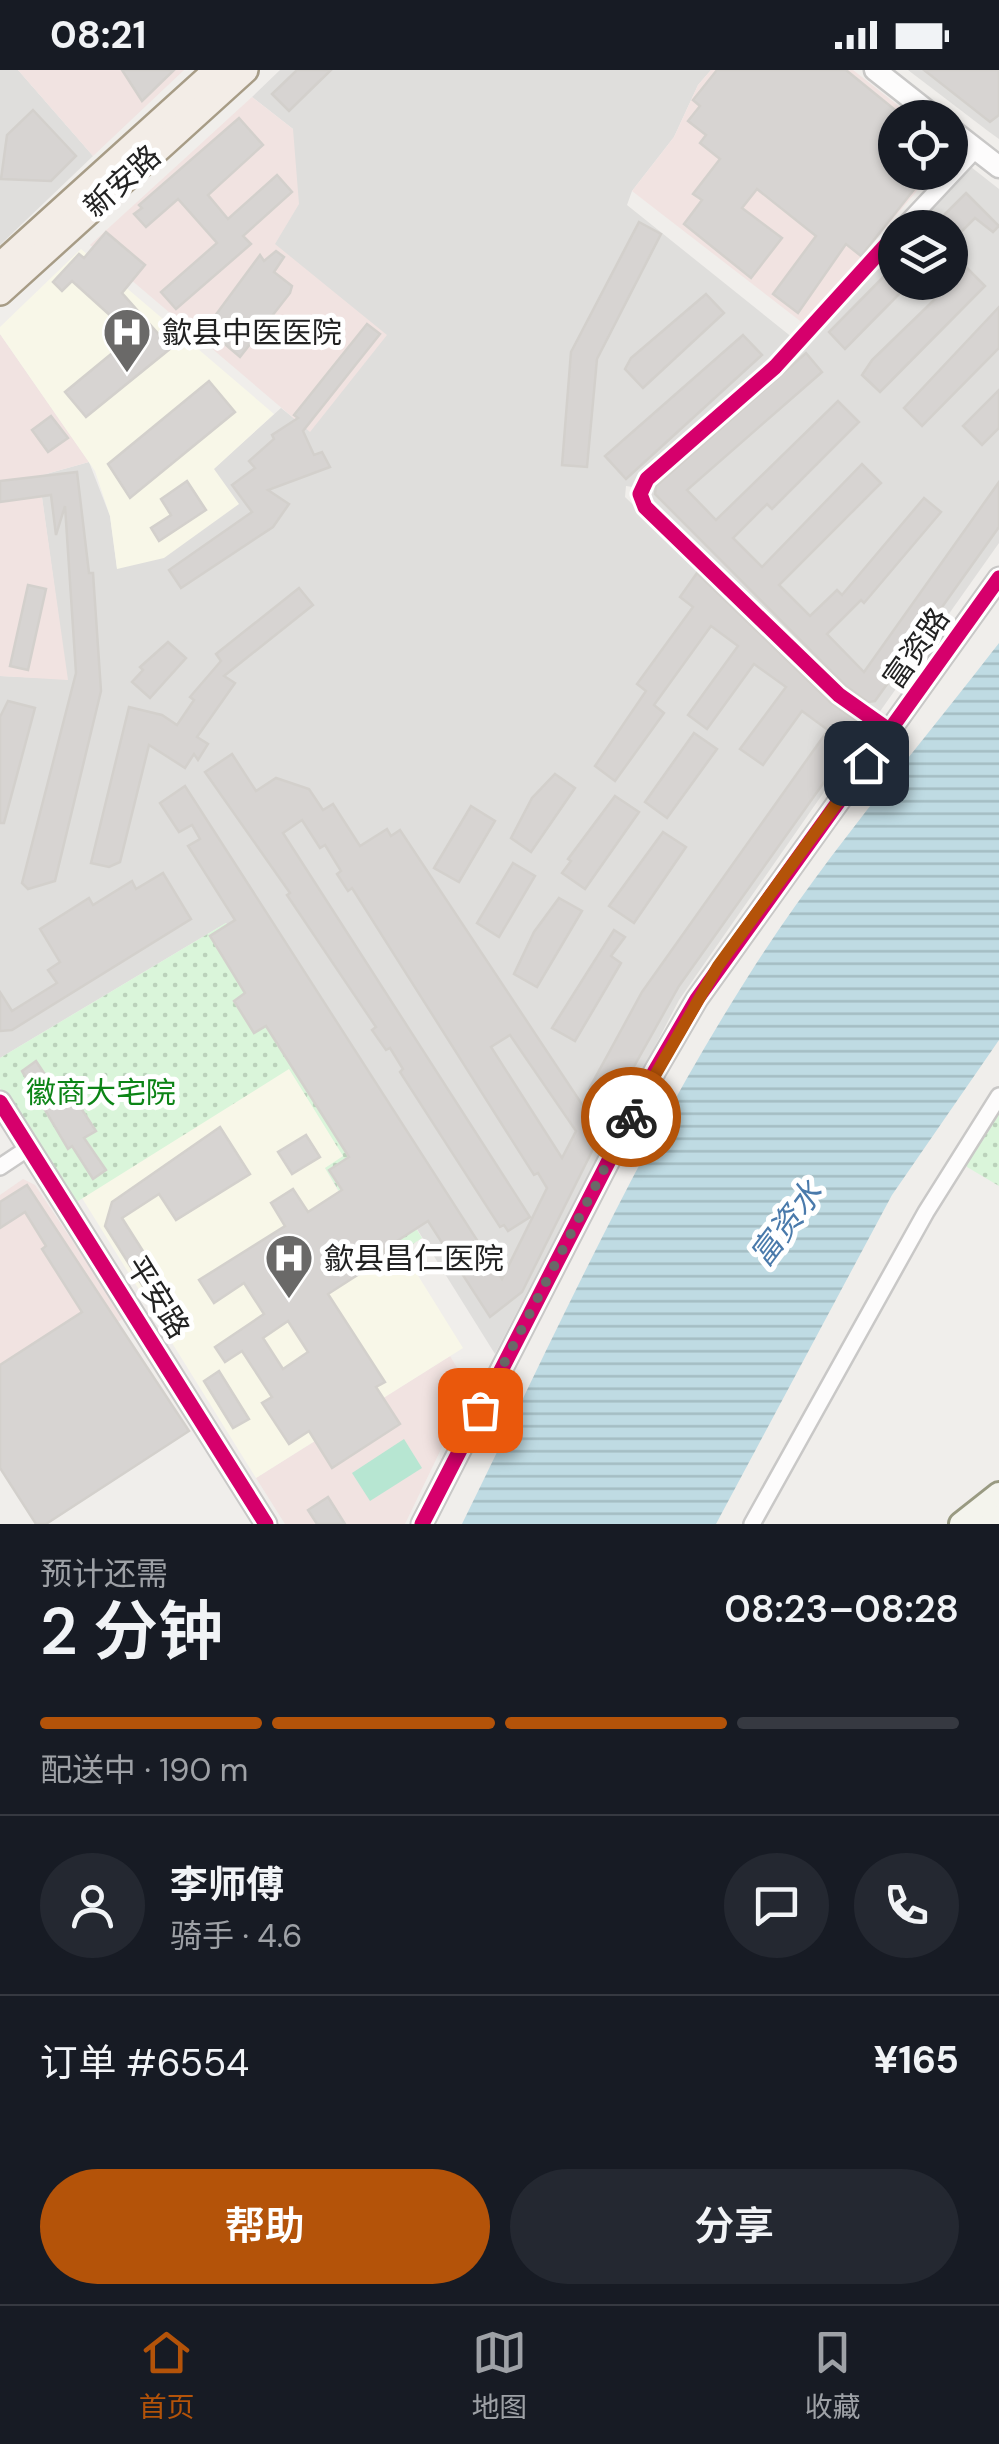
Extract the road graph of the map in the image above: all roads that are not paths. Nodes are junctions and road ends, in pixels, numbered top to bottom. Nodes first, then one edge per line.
1 (217, 70) edge
2 (245, 70) edge
3 (875, 70) edge
4 (913, 100) edge
5 (968, 143) edge
6 (976, 149) junction
7 (999, 167) edge
8 (919, 210) edge
9 (878, 254) edge
10 (0, 266) edge
11 (0, 292) edge
12 (999, 578) edge
13 (890, 731) junction
14 (999, 1096) edge
15 (0, 1102) edge
16 (30, 1147) junction
17 (0, 1167) edge
18 (999, 1494) edge
19 (999, 1517) edge
20 (266, 1524) edge
21 (422, 1524) edge
22 (752, 1524) edge
23 (961, 1524) edge
24 (990, 1524) edge

1 - 10 main road, 新安路
2 - 11 main road, 新安路
3 - 4 street
5 - 6 street
6 - 7 street
6 - 8 street
9 - 13 street
12 - 13 street, 富资路
13 - 21 street, 富资路
14 - 22 street
15 - 16 street, 平安路
16 - 17 street
16 - 20 street, 平安路
18 - 23 main road
19 - 24 main road

